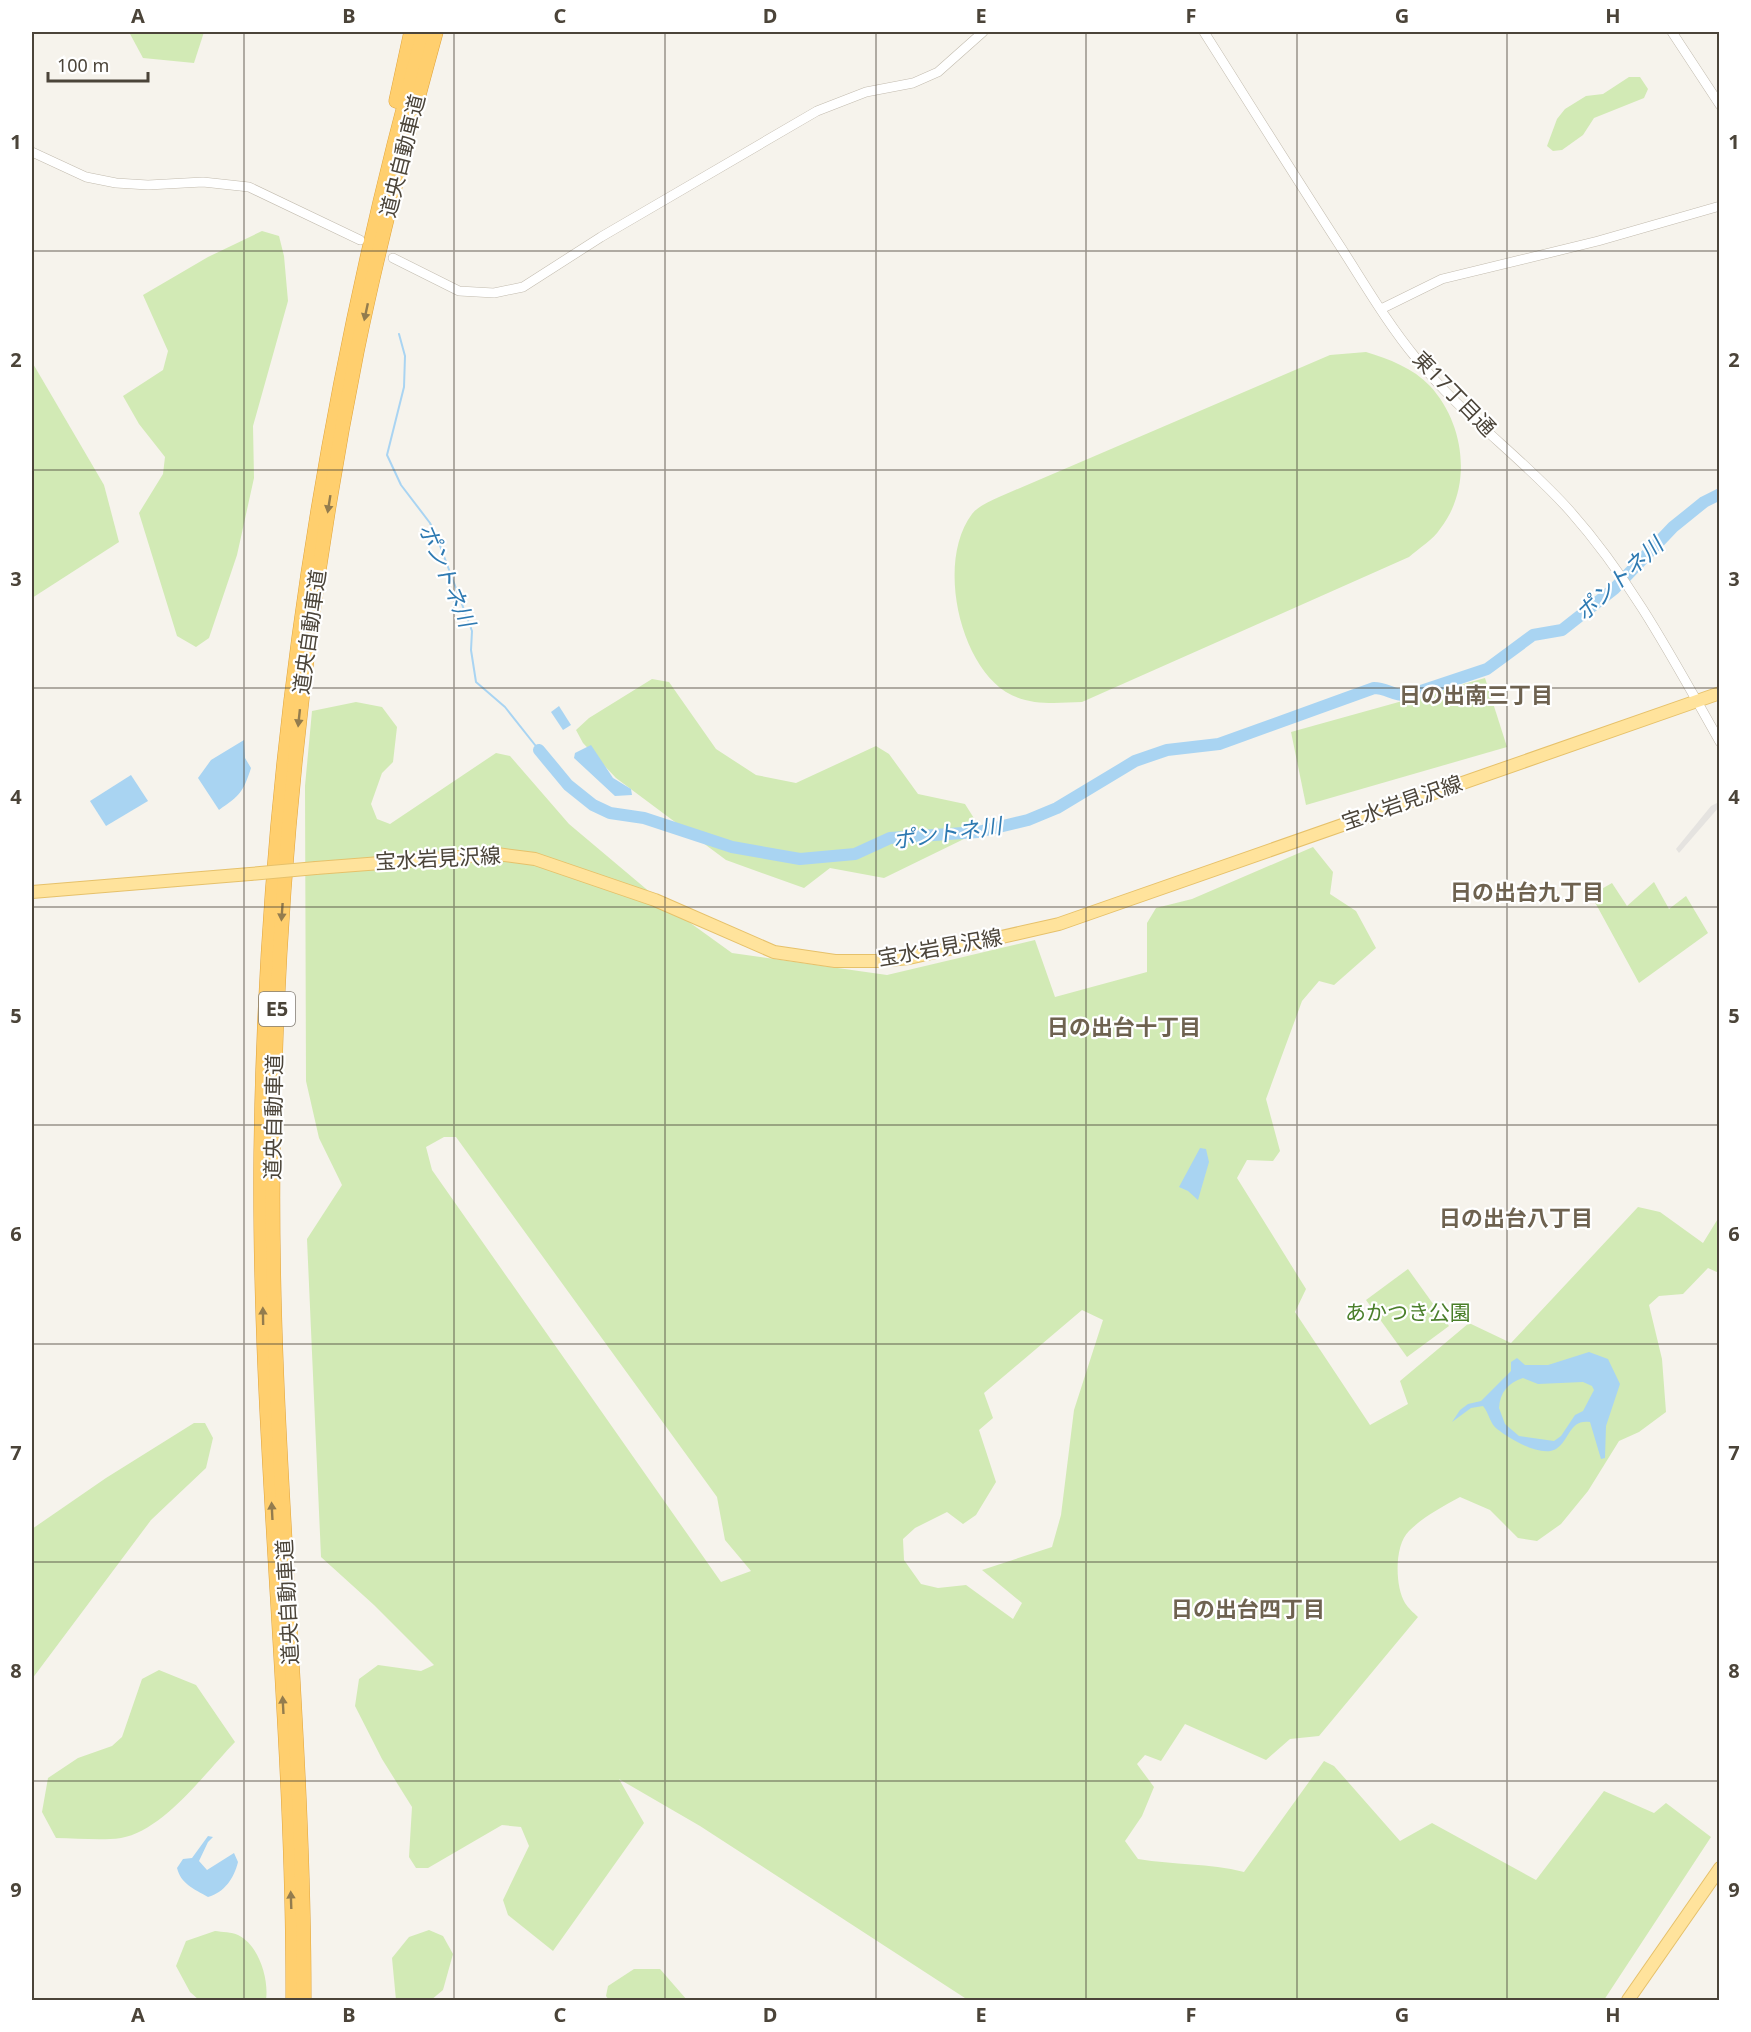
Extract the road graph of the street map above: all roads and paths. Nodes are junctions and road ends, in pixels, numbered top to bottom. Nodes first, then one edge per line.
1 (411, 32) edge
2 (424, 32) edge
3 (436, 32) edge
4 (446, 32) edge
5 (983, 32) edge
6 (1204, 32) edge
7 (1672, 32) edge
8 (1719, 105) edge
9 (411, 123) junction
10 (32, 152) edge
11 (1719, 206) edge
12 (375, 219) junction
13 (360, 240) dead end
14 (393, 258) dead end
15 (1381, 309) junction
16 (1719, 693) edge
17 (1697, 701) junction
18 (1719, 742) edge
19 (32, 892) edge
20 (1719, 1868) edge
21 (293, 2001) edge
22 (304, 2001) edge
23 (1628, 2001) edge

1 - 12 highway
2 - 12 highway, 道央自動車道 / E5
3 - 9 highway, 道央自動車道 / E5
4 - 9 highway
5 - 14 street
6 - 15 street, 東17丁目通
7 - 8 street
9 -> 22 highway, 道央自動車道 / E5
10 - 13 street
11 - 15 street
21 -> 12 highway, 道央自動車道 / E5
15 - 17 street, 東17丁目通
16 - 17 main road, 宝水岩見沢線
17 - 18 street, 東17丁目通
17 - 19 main road, 宝水岩見沢線, bridge
20 - 23 main road

